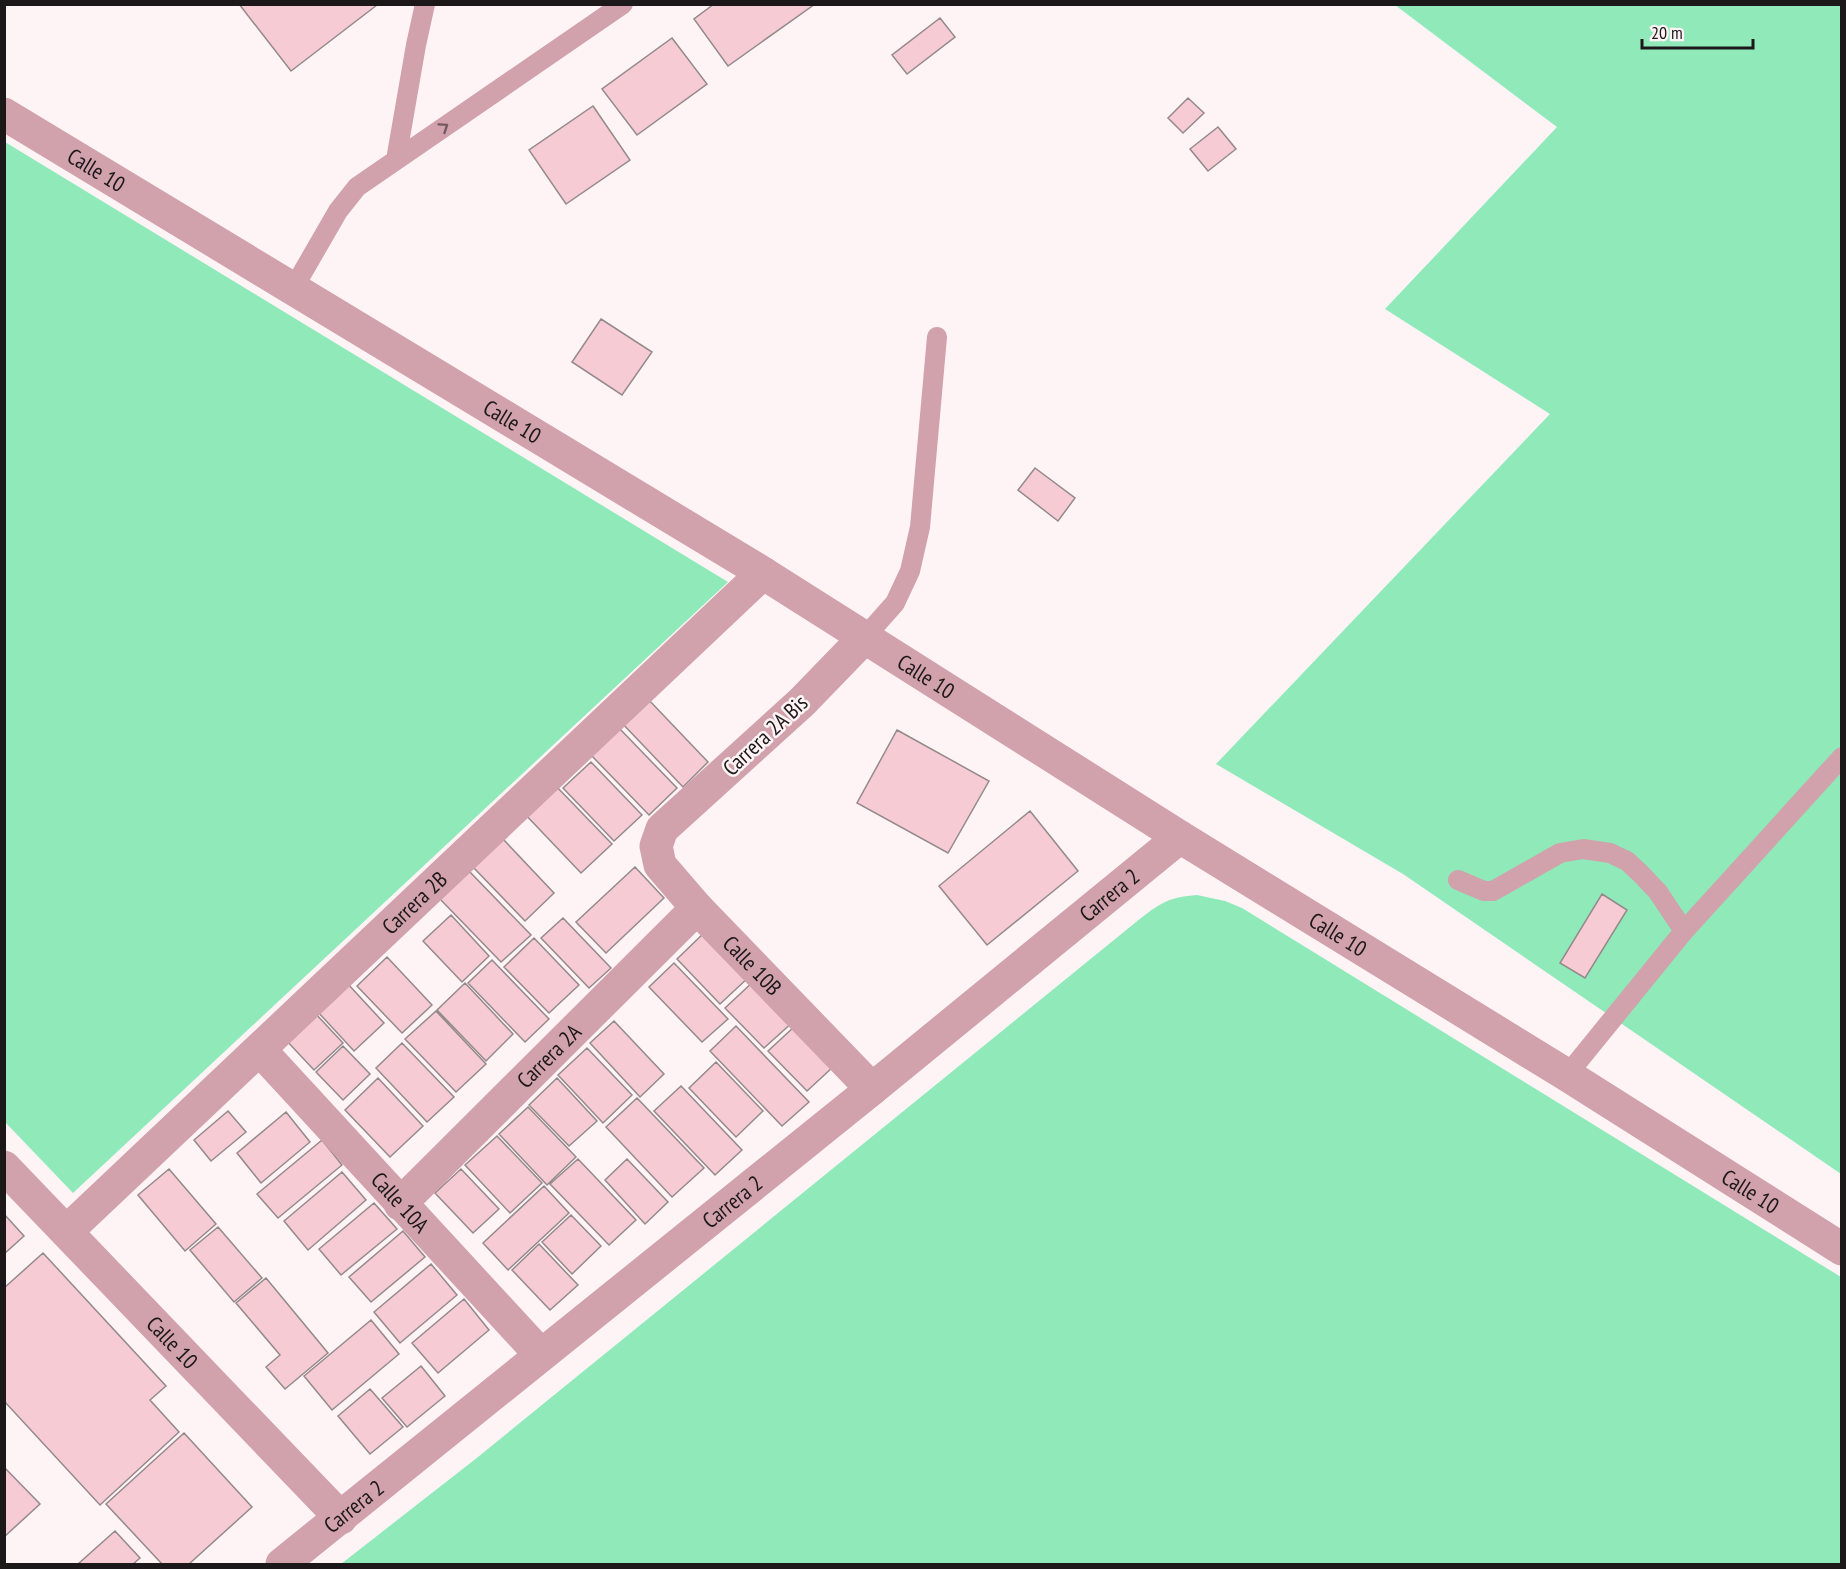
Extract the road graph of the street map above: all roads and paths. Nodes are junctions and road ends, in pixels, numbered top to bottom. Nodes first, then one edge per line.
1 (425, 4) edge
2 (623, 4) edge
3 (4, 114) edge
4 (396, 160) junction
5 (293, 289) junction
6 (937, 337) dead end
7 (763, 573) junction
8 (864, 638) junction
9 (1842, 757) edge
10 (662, 829) joint
11 (1180, 837) junction
12 (1458, 880) dead end
13 (697, 908) junction
14 (1684, 931) junction
15 (260, 1050) junction
16 (1567, 1075) junction
17 (872, 1089) junction
18 (4, 1167) edge
19 (400, 1204) junction
20 (67, 1231) junction
21 (1842, 1249) edge
22 (541, 1355) junction
23 (341, 1518) junction
24 (282, 1564) edge

1 - 4 lane
4 -> 2 lane
3 - 5 street, Calle 10
4 - 5 lane
5 - 7 street, Calle 10
6 - 8 lane
7 - 8 street, Calle 10
7 - 15 street, Carrera 2B
8 - 10 street, Carrera 2A Bis
8 - 11 street, Calle 10
9 - 14 lane
10 - 13 street, Calle 10B
11 - 16 street, Calle 10
11 - 17 street, Carrera 2
12 - 14 lane
13 - 17 street, Calle 10B
13 - 19 street, Carrera 2A
14 - 16 lane
15 - 19 street, Calle 10A
15 - 20 street, Carrera 2B
16 - 21 street, Calle 10
17 - 22 street, Carrera 2
18 - 20 street, Calle 10
19 - 22 street, Calle 10A
20 - 23 street, Calle 10
22 - 23 street, Carrera 2
23 - 24 street, Carrera 2

